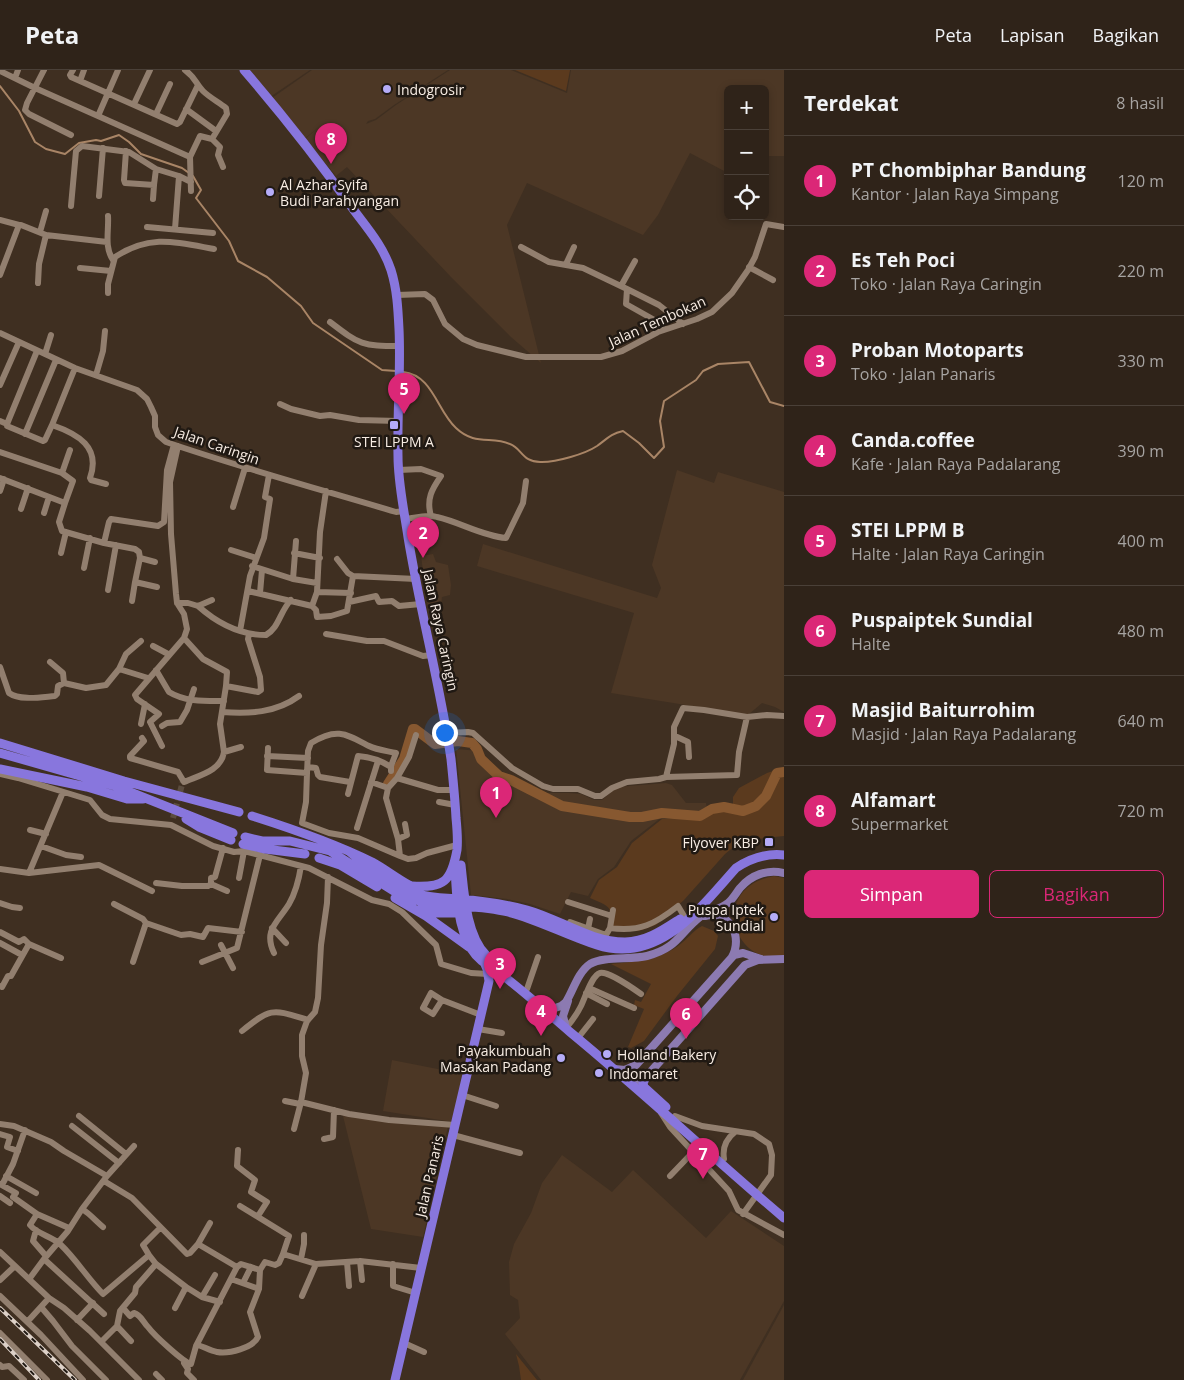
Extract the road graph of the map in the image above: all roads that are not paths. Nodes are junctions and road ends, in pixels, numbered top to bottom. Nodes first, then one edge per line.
1 (18, 70) edge
2 (44, 70) edge
3 (73, 70) edge
4 (84, 70) edge
5 (118, 70) edge
6 (150, 70) edge
7 (185, 70) edge
8 (244, 70) edge
9 (0, 71) edge
10 (15, 78) junction
11 (80, 81) junction
12 (170, 84) dead end
13 (198, 85) junction
14 (35, 88) junction
15 (108, 93) junction
16 (134, 104) junction
17 (186, 109) junction
18 (156, 114) junction
19 (98, 116) junction
20 (205, 124) junction
21 (216, 131) junction
22 (71, 135) dead end
23 (200, 136) junction
24 (212, 139) junction
25 (103, 148) junction
26 (126, 151) junction
27 (190, 157) junction
28 (223, 167) dead end
29 (156, 169) junction
30 (179, 176) junction
31 (191, 180) junction
32 (154, 185) junction
33 (192, 191) dead end
34 (99, 196) dead end
35 (154, 199) dead end
36 (71, 206) dead end
37 (46, 211) dead end
38 (108, 216) dead end
39 (0, 220) edge
40 (19, 225) junction
41 (146, 227) dead end
42 (784, 228) edge
43 (175, 229) junction
44 (43, 233) junction
45 (213, 233) dead end
46 (107, 242) junction
47 (574, 246) dead end
48 (521, 247) dead end
49 (214, 249) dead end
50 (113, 260) junction
51 (635, 261) dead end
52 (566, 264) junction
53 (749, 267) junction
54 (80, 268) dead end
55 (111, 271) junction
56 (0, 275) edge
57 (773, 280) dead end
58 (38, 283) dead end
59 (620, 286) junction
60 (627, 289) junction
61 (108, 293) dead end
62 (397, 295) junction
63 (330, 322) dead end
64 (683, 324) junction
65 (663, 327) junction
66 (104, 330) dead end
67 (0, 333) edge
68 (51, 336) dead end
69 (19, 342) junction
70 (400, 346) junction
71 (37, 351) junction
72 (45, 354) junction
73 (56, 360) junction
74 (75, 368) junction
75 (96, 375) junction
76 (0, 385) edge
77 (280, 404) dead end
78 (398, 420) junction
79 (3, 422) edge
80 (52, 425) junction
81 (25, 434) junction
82 (176, 445) junction
83 (70, 450) dead end
84 (0, 452) edge
85 (245, 468) junction
86 (399, 470) junction
87 (62, 473) junction
88 (269, 475) junction
89 (2, 478) edge
90 (526, 481) dead end
91 (106, 484) dead end
92 (28, 488) junction
93 (326, 491) junction
94 (0, 492) edge
95 (49, 497) junction
96 (66, 503) junction
97 (233, 506) dead end
98 (21, 508) dead end
99 (44, 513) dead end
100 (405, 515) junction
101 (431, 516) junction
102 (168, 519) junction
103 (66, 532) junction
104 (90, 538) junction
105 (296, 541) dead end
106 (104, 543) junction
107 (116, 545) junction
108 (231, 550) dead end
109 (61, 553) dead end
110 (294, 553) junction
111 (140, 558) junction
112 (256, 558) junction
113 (320, 558) junction
114 (338, 559) dead end
115 (155, 562) dead end
116 (252, 566) junction
117 (84, 568) dead end
118 (262, 570) junction
119 (353, 576) junction
120 (293, 579) junction
121 (416, 579) junction
122 (135, 582) junction
123 (318, 583) junction
124 (157, 587) dead end
125 (108, 590) dead end
126 (248, 591) junction
127 (317, 592) junction
128 (260, 593) junction
129 (351, 594) junction
130 (212, 600) dead end
131 (291, 600) junction
132 (132, 601) dead end
133 (349, 602) junction
134 (177, 603) junction
135 (421, 604) junction
136 (198, 606) junction
137 (312, 606) junction
138 (240, 632) junction
139 (249, 634) junction
140 (326, 634) dead end
141 (184, 638) junction
142 (141, 641) dead end
143 (154, 646) dead end
144 (168, 654) junction
145 (432, 655) junction
146 (50, 662) dead end
147 (0, 666) edge
148 (119, 668) junction
149 (156, 670) junction
150 (148, 678) junction
151 (64, 683) junction
152 (226, 686) junction
153 (194, 689) dead end
154 (299, 696) dead end
155 (190, 700) junction
156 (224, 701) junction
157 (145, 704) junction
158 (222, 712) junction
159 (784, 716) edge
160 (747, 717) junction
161 (141, 724) dead end
162 (162, 726) dead end
163 (416, 735) dead end
164 (447, 735) junction
165 (674, 736) junction
166 (142, 740) dead end
167 (0, 742) edge
168 (162, 746) dead end
169 (241, 747) dead end
170 (268, 748) dead end
171 (224, 752) junction
172 (0, 753) edge
173 (267, 756) junction
174 (689, 757) dead end
175 (308, 758) junction
176 (378, 761) junction
177 (0, 769) edge
178 (307, 770) junction
179 (0, 774) edge
180 (666, 776) junction
181 (396, 778) junction
182 (350, 782) junction
183 (371, 782) junction
184 (388, 788) junction
185 (455, 790) junction
186 (63, 792) junction
187 (348, 794) dead end
188 (149, 799) junction
189 (438, 802) dead end
190 (455, 805) junction
191 (239, 812) dead end
192 (252, 816) dead end
193 (405, 824) dead end
194 (357, 828) dead end
195 (30, 830) dead end
196 (46, 834) junction
197 (232, 837) dead end
198 (398, 839) junction
199 (244, 844) junction
200 (40, 846) junction
201 (223, 848) junction
202 (784, 850) edge
203 (457, 851) junction
204 (350, 852) junction
205 (305, 854) dead end
206 (260, 855) junction
207 (784, 855) edge
208 (400, 856) junction
209 (81, 857) dead end
210 (319, 858) dead end
211 (301, 866) junction
212 (0, 868) edge
213 (29, 873) junction
214 (784, 873) edge
215 (328, 877) junction
216 (239, 878) dead end
217 (378, 878) junction
218 (156, 883) dead end
219 (211, 884) junction
220 (412, 886) junction
221 (460, 886) junction
222 (430, 887) junction
223 (152, 891) dead end
224 (227, 891) dead end
225 (568, 902) dead end
226 (0, 903) edge
227 (114, 904) dead end
228 (400, 906) junction
229 (20, 908) dead end
230 (437, 913) junction
231 (463, 913) junction
232 (684, 916) junction
233 (590, 919) dead end
234 (570, 922) dead end
235 (146, 923) junction
236 (552, 923) junction
237 (691, 926) junction
238 (272, 928) junction
239 (588, 928) junction
240 (610, 928) junction
241 (0, 932) edge
242 (242, 932) junction
243 (0, 942) edge
244 (286, 943) dead end
245 (29, 944) junction
246 (221, 945) dead end
247 (471, 949) junction
248 (226, 953) junction
249 (274, 953) dead end
250 (22, 955) junction
251 (538, 957) dead end
252 (61, 958) dead end
253 (731, 959) junction
254 (784, 959) edge
255 (765, 960) junction
256 (483, 961) junction
257 (133, 962) dead end
258 (202, 962) dead end
259 (233, 968) dead end
260 (489, 977) junction
261 (505, 977) junction
262 (0, 986) edge
263 (575, 986) junction
264 (526, 989) junction
265 (588, 991) junction
266 (641, 994) dead end
267 (440, 1002) junction
268 (606, 1004) dead end
269 (555, 1008) joint
270 (634, 1008) dead end
271 (482, 1015) junction
272 (593, 1019) dead end
273 (308, 1020) junction
274 (566, 1028) junction
275 (478, 1029) junction
276 (242, 1031) dead end
277 (502, 1033) dead end
278 (578, 1038) junction
279 (615, 1070) junction
280 (623, 1076) junction
281 (646, 1077) junction
282 (462, 1096) junction
283 (285, 1101) dead end
284 (300, 1103) junction
285 (496, 1106) dead end
286 (659, 1109) junction
287 (334, 1110) junction
288 (79, 1116) dead end
289 (675, 1116) junction
290 (0, 1124) edge
291 (455, 1125) junction
292 (72, 1126) dead end
293 (294, 1129) dead end
294 (25, 1130) junction
295 (736, 1132) junction
296 (0, 1134) edge
297 (453, 1135) junction
298 (10, 1137) junction
299 (324, 1139) dead end
300 (20, 1140) junction
301 (134, 1146) dead end
302 (238, 1150) dead end
303 (18, 1151) junction
304 (520, 1152) dead end
305 (694, 1152) junction
306 (126, 1154) junction
307 (724, 1159) junction
308 (119, 1163) junction
309 (6, 1176) junction
310 (670, 1176) dead end
311 (105, 1179) junction
312 (747, 1183) junction
313 (1, 1184) edge
314 (36, 1193) dead end
315 (0, 1196) edge
316 (10, 1203) dead end
317 (240, 1206) dead end
318 (775, 1207) junction
319 (82, 1209) junction
320 (784, 1212) edge
321 (37, 1214) junction
322 (743, 1214) junction
323 (258, 1216) junction
324 (784, 1218) edge
325 (210, 1224) dead end
326 (103, 1227) dead end
327 (70, 1228) junction
328 (160, 1228) junction
329 (36, 1230) junction
330 (304, 1235) dead end
331 (784, 1235) edge
332 (58, 1242) junction
333 (198, 1244) junction
334 (0, 1252) edge
335 (283, 1254) junction
336 (149, 1255) junction
337 (45, 1257) junction
338 (299, 1258) junction
339 (360, 1261) junction
340 (347, 1262) junction
341 (156, 1264) junction
342 (316, 1264) junction
343 (393, 1264) junction
344 (15, 1266) junction
345 (237, 1267) junction
346 (251, 1267) junction
347 (422, 1268) junction
348 (260, 1270) junction
349 (215, 1275) dead end
350 (30, 1278) junction
351 (231, 1279) junction
352 (0, 1280) edge
353 (362, 1280) dead end
354 (243, 1283) junction
355 (349, 1286) dead end
356 (186, 1287) junction
357 (259, 1289) junction
358 (416, 1293) junction
359 (103, 1294) junction
360 (0, 1296) edge
361 (302, 1296) dead end
362 (202, 1297) junction
363 (49, 1298) junction
364 (220, 1302) junction
365 (95, 1304) junction
366 (41, 1307) junction
367 (123, 1308) junction
368 (175, 1308) dead end
369 (104, 1314) dead end
370 (77, 1320) junction
371 (28, 1321) junction
372 (117, 1326) junction
373 (0, 1333) edge
374 (130, 1341) dead end
375 (101, 1342) junction
376 (404, 1343) junction
377 (198, 1345) junction
378 (424, 1352) dead end
379 (178, 1356) junction
380 (0, 1366) edge
381 (156, 1374) dead end
382 (24, 1380) edge
383 (47, 1380) edge
384 (83, 1380) edge
385 (106, 1380) edge
386 (139, 1380) edge
387 (162, 1380) edge
388 (194, 1380) edge
389 (395, 1380) edge

1 - 10 street
2 - 14 street
3 - 11 street
4 - 11 street
5 - 15 street
6 - 16 street
7 - 13 street
8 - 62 highway, Jalan Raya Caringin
9 - 10 street
10 - 14 street
11 - 15 street
12 - 18 street
13 - 17 street
13 - 21 street
14 - 19 street
14 - 22 street
15 - 16 street
15 - 19 street
16 - 18 street
17 - 18 street
17 - 20 street
19 - 27 street
20 - 21 street
20 - 23 street
21 - 24 street
23 - 24 street
23 - 27 street
24 - 28 street
25 - 26 street
25 - 34 street
25 - 36 street
26 - 29 street
26 - 32 street
27 - 31 street
29 - 30 street
29 - 32 street
30 - 31 street
30 - 43 street
31 - 33 street
32 - 35 street
37 - 44 street
38 - 46 street
39 - 40 street
40 - 44 street
40 - 56 street
41 - 43 street
42 - 53 street, Jalan Tembokan
43 - 45 street
44 - 46 street
44 - 58 street
46 - 50 street
47 - 52 street
48 - 52 street
49 - 50 street
50 - 55 street
51 - 59 street
52 - 59 street
53 - 57 street
53 - 64 street, Jalan Tembokan
54 - 55 street
55 - 61 street
59 - 60 street
60 - 64 street
60 - 65 street
62 - 65 street, Jalan Tembokan
62 - 70 highway, Jalan Raya Caringin
63 - 70 street
64 - 65 street, Jalan Tembokan
66 - 75 street
67 - 69 street, Jalan Caringin
68 - 72 street
69 - 71 street, Jalan Caringin
69 - 76 street
70 - 78 highway, Jalan Raya Caringin
71 - 72 street, Jalan Caringin
71 - 79 street
72 - 73 street, Jalan Caringin
73 - 74 street, Jalan Caringin
73 - 81 street
74 - 75 street, Jalan Caringin
74 - 80 street
75 - 82 street, Jalan Caringin
77 - 78 street
78 - 86 highway, Jalan Raya Caringin
79 - 81 street
80 - 81 street
80 - 91 street
82 - 85 street, Jalan Caringin
82 - 102 street
83 - 87 street
84 - 87 street
85 - 88 street, Jalan Caringin
85 - 97 street
86 - 100 highway, Jalan Raya Caringin
86 - 101 street
87 - 96 street
88 - 93 street, Jalan Caringin
88 - 112 street
89 - 92 street
89 - 94 street
90 - 101 street
92 - 95 street
92 - 98 street
93 - 100 street, Jalan Caringin
93 - 113 street
95 - 96 street
95 - 99 street
96 - 103 street
100 - 101 street
100 - 121 highway, Jalan Raya Caringin
102 - 106 street
102 - 134 street
103 - 104 street
103 - 109 street
104 - 106 street
104 - 117 street
105 - 110 street
106 - 107 street
107 - 111 street
107 - 125 street
108 - 112 street
110 - 113 street
110 - 120 street
111 - 115 street
111 - 122 street
112 - 116 street
113 - 123 street
114 - 119 street
116 - 118 street
116 - 126 street
118 - 120 street
118 - 128 street
119 - 121 street
119 - 129 street
120 - 123 street
121 - 135 highway, Jalan Raya Caringin
122 - 124 street
122 - 132 street
123 - 127 street
126 - 128 street
126 - 138 street
127 - 129 street
127 - 137 street
128 - 131 street
129 - 133 street
130 - 136 street
131 - 137 street
131 - 139 street
133 - 135 street
133 - 137 street
134 - 136 street
134 - 141 street
135 - 145 highway, Jalan Raya Caringin
136 - 138 street
138 - 139 street
139 - 152 street
140 - 145 street
141 - 144 street
141 - 152 street
142 - 148 street
143 - 144 street
144 - 149 street
145 - 164 highway, Jalan Raya Caringin
146 - 151 street
147 - 151 street
148 - 150 street
148 - 151 street
149 - 150 street
149 - 155 street
150 - 157 street
152 - 156 street
153 - 155 street
154 - 158 street
155 - 156 street
155 - 162 street
156 - 158 street
157 - 161 street
157 - 168 street
158 - 171 street
159 - 160 street
160 - 165 street
160 - 180 street
163 - 181 street
164 - 180 street
164 - 185 highway, Jalan Raya Caringin
165 - 174 street
165 - 180 street
166 - 171 street
167 - 191 highway
169 - 171 street
170 - 173 street
172 - 188 highway
173 - 175 street
173 - 178 street
175 - 176 street
175 - 178 street
176 - 182 street
176 - 183 street
177 - 188 highway
178 - 182 street
178 - 208 street
179 - 186 street
181 - 184 street
181 - 185 street
182 - 187 street
183 - 184 street
183 - 194 street
184 - 198 street
185 - 190 highway, Jalan Raya Caringin
186 - 196 street
186 - 201 street
188 - 197 highway
189 - 190 street
190 - 203 highway, Jalan Raya Caringin
192 - 204 highway
193 - 198 street
195 - 196 street
196 - 200 street
198 - 208 street
199 - 201 street
199 - 205 highway
199 - 206 street
199 - 216 street
199 - 217 highway
200 - 209 street
200 - 213 street
201 - 219 street
202 - 232 highway
203 - 208 street
203 - 221 highway, Jalan Raya Caringin
203 - 222 highway
204 - 217 highway
204 - 220 highway
206 - 211 street
206 - 242 street
207 - 236 highway
210 - 228 highway
211 - 215 street
211 - 238 street
212 - 213 street
213 - 223 street
214 - 237 main road
215 - 228 street
215 - 273 street
217 - 236 highway
218 - 219 street
219 - 224 street
220 - 222 highway
220 - 230 highway
221 - 222 highway
221 - 231 highway, Jalan Raya Caringin
225 - 240 street
226 - 229 street
227 - 235 street
228 - 230 highway
228 - 247 highway
228 - 260 street
230 - 231 highway
231 - 247 highway
231 - 264 highway
232 - 236 highway
232 - 240 street
233 - 239 street
234 - 239 street
235 - 242 street
235 - 257 street
237 - 253 main road
237 - 263 main road
238 - 244 street
238 - 249 street
239 - 240 street
241 - 245 street
242 - 248 street
243 - 250 street
245 - 250 street
245 - 252 street
246 - 248 street
247 - 256 highway
248 - 258 street
248 - 259 street
250 - 262 street
251 - 264 street
253 - 255 main road
253 - 279 main road
254 - 255 main road
255 - 281 main road
256 - 260 highway
256 - 261 highway
260 - 261 highway
260 - 271 highway, Jalan Panaris
261 - 274 highway
263 - 269 main road
263 - 274 main road
264 - 269 highway
265 - 266 street
265 - 268 street
265 - 270 street
265 - 274 street
267 - 267 street
267 - 271 street
271 - 275 highway, Jalan Panaris
272 - 278 street
273 - 276 street
273 - 284 street
274 - 278 highway
275 - 277 street
275 - 282 highway, Jalan Panaris
278 - 279 highway
279 - 280 highway
280 - 281 main road
280 - 286 highway
281 - 289 highway
282 - 285 street
282 - 291 highway, Jalan Panaris
283 - 284 street
284 - 287 street
284 - 293 street
286 - 305 street
286 - 312 highway
287 - 291 street
287 - 299 street
288 - 306 street
289 - 295 street
289 - 307 highway
290 - 294 street
291 - 297 highway, Jalan Panaris
292 - 308 street
294 - 300 street
294 - 311 street
295 - 307 street
295 - 322 street
296 - 298 street
297 - 304 street
297 - 347 highway, Jalan Panaris
298 - 300 street
298 - 303 street
300 - 303 street
301 - 306 street
302 - 323 street
303 - 309 street
305 - 310 street
305 - 322 street
306 - 308 street
307 - 312 highway
308 - 311 street
309 - 313 street
309 - 314 street
311 - 319 street
311 - 328 street
312 - 318 highway
313 - 321 street
315 - 316 street
317 - 323 street
318 - 320 highway
318 - 324 highway
319 - 326 street
319 - 327 street
321 - 327 street
321 - 329 street
322 - 331 street
323 - 335 street
325 - 333 street
327 - 332 street
328 - 333 street
328 - 336 street
329 - 332 street
329 - 337 street
330 - 338 street
332 - 337 street
332 - 359 street
333 - 345 street
334 - 344 street
335 - 338 street
335 - 348 street
336 - 341 street
336 - 359 street
337 - 350 street
337 - 365 street
338 - 342 street
339 - 340 street
339 - 343 street
339 - 353 street
340 - 342 street
340 - 355 street
341 - 356 street
341 - 367 street
342 - 361 street
343 - 347 street
343 - 358 street
344 - 350 street
344 - 352 street
345 - 346 street
345 - 351 street
346 - 348 street
346 - 354 street
347 - 358 highway, Jalan Panaris
348 - 357 street
349 - 362 street
350 - 363 street
351 - 354 street
351 - 364 street
354 - 357 street
356 - 362 street
356 - 368 street
357 - 377 street
358 - 376 highway, Jalan Panaris
359 - 365 street
360 - 371 street
362 - 364 street
363 - 366 street
363 - 370 street
364 - 377 street
365 - 369 street
365 - 370 street
366 - 371 street
366 - 385 street
367 - 372 street
367 - 379 street
370 - 375 street
371 - 384 street
372 - 374 street
372 - 375 street
373 - 383 street
375 - 386 street
376 - 378 street
376 - 389 highway, Jalan Panaris
377 - 379 street
379 - 388 street
380 - 382 street
381 - 387 street

